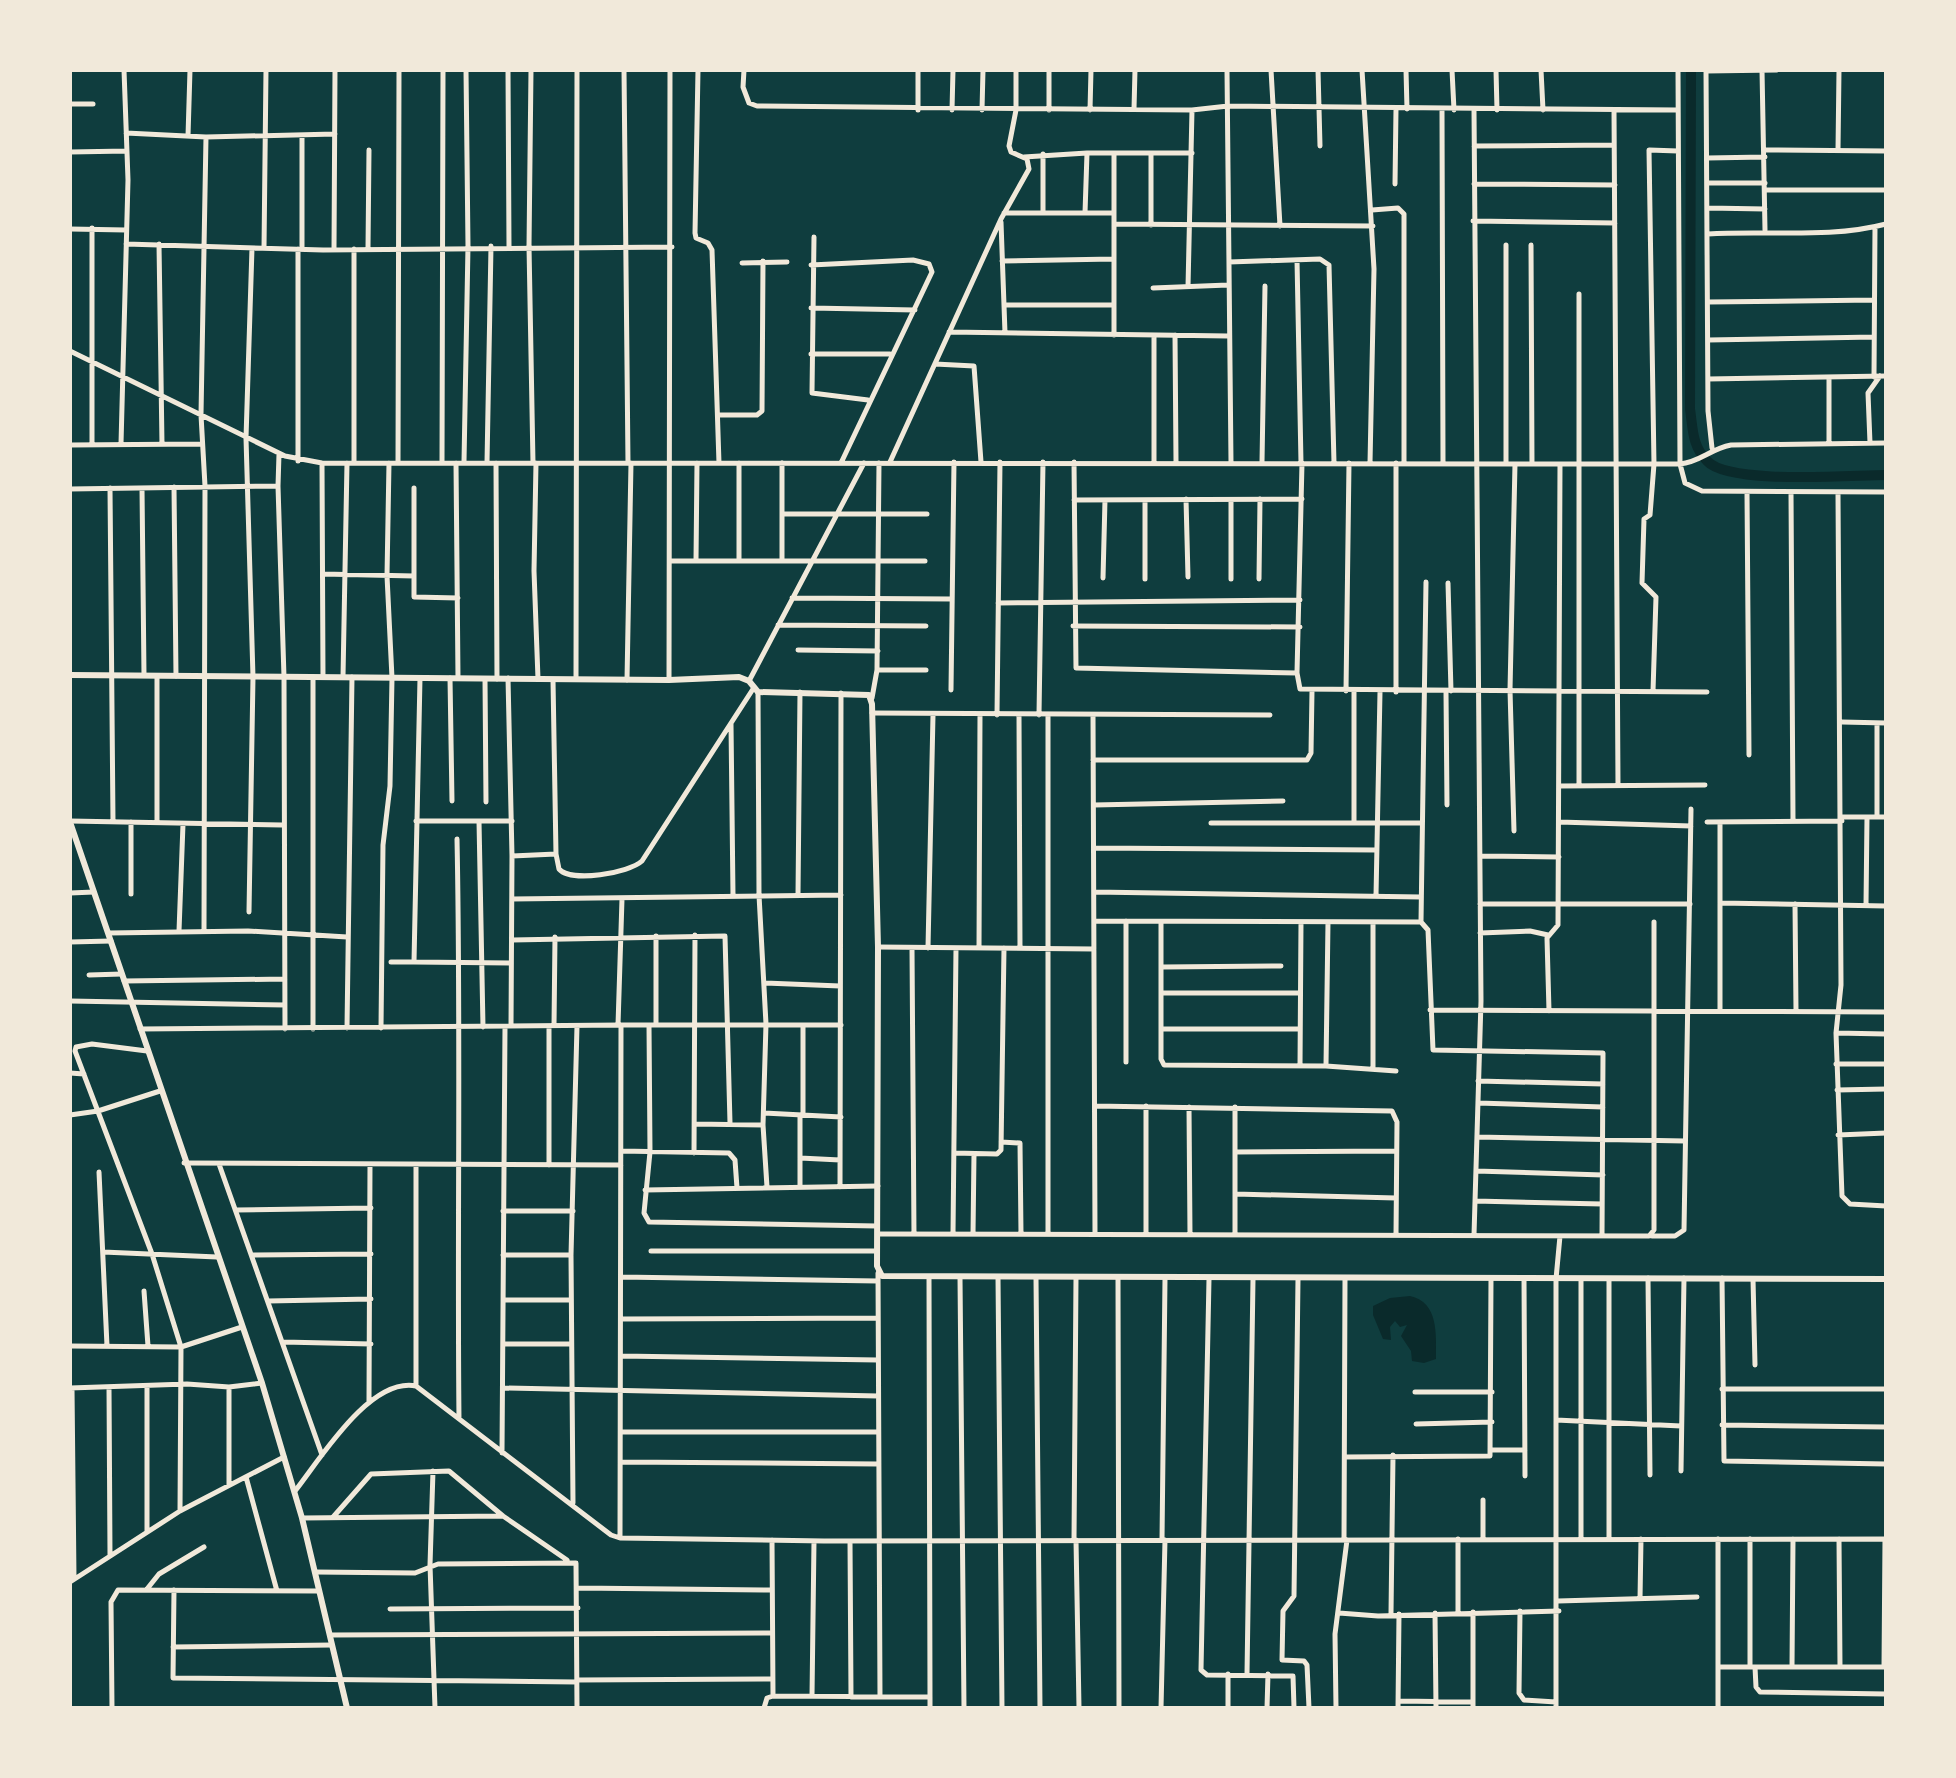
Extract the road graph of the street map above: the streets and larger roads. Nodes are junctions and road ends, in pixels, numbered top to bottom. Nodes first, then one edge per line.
1 (124, 70) edge
2 (190, 70) edge
3 (266, 70) edge
4 (335, 70) edge
5 (399, 70) edge
6 (443, 70) edge
7 (466, 70) edge
8 (508, 70) edge
9 (531, 70) edge
10 (577, 70) edge
11 (624, 70) edge
12 (670, 70) edge
13 (698, 70) edge
14 (744, 70) edge
15 (918, 70) edge
16 (953, 70) edge
17 (983, 70) edge
18 (1016, 70) edge
19 (1049, 70) edge
20 (1091, 70) edge
21 (1135, 70) edge
22 (1227, 70) edge
23 (1271, 70) edge
24 (1318, 70) edge
25 (1362, 70) edge
26 (1406, 70) edge
27 (1452, 70) edge
28 (1496, 70) edge
29 (1541, 70) edge
30 (1678, 70) edge
31 (1762, 70) edge
32 (1777, 70) edge
33 (1839, 70) edge
34 (1706, 71) edge
35 (70, 104) edge
36 (93, 104) dead end
37 (1228, 106) junction
38 (1274, 107) junction
39 (1319, 107) junction
40 (1364, 107) junction
41 (1134, 109) junction
42 (1396, 109) junction
43 (1407, 109) junction
44 (918, 110) junction
45 (952, 110) junction
46 (982, 110) junction
47 (1016, 110) junction
48 (1049, 110) junction
49 (1090, 110) junction
50 (1192, 110) junction
51 (1442, 110) junction
52 (1454, 110) junction
53 (1474, 110) junction
54 (1497, 110) junction
55 (1543, 110) junction
56 (1614, 110) junction
57 (1678, 110) junction
58 (126, 133) junction
59 (335, 134) junction
60 (265, 135) junction
61 (302, 135) junction
62 (188, 136) junction
63 (206, 137) junction
64 (1614, 145) junction
65 (1320, 146) dead end
66 (1474, 146) junction
67 (369, 150) dead end
68 (1838, 150) junction
69 (127, 151) junction
70 (1678, 151) junction
71 (1886, 151) edge
72 (70, 152) edge
73 (1087, 153) junction
74 (1114, 153) junction
75 (1151, 153) junction
76 (1192, 153) junction
77 (1043, 154) junction
78 (1765, 154) junction
79 (1024, 157) junction
80 (1707, 158) junction
81 (1707, 183) junction
82 (1395, 184) dead end
83 (1474, 184) junction
84 (1615, 185) junction
85 (1765, 186) junction
86 (1886, 190) edge
87 (1708, 208) junction
88 (1765, 209) junction
89 (1372, 210) junction
90 (1043, 213) junction
91 (1085, 213) junction
92 (1114, 213) junction
93 (1002, 216) junction
94 (1473, 221) junction
95 (1615, 223) junction
96 (1114, 224) junction
97 (1886, 224) edge
98 (1151, 225) junction
99 (1191, 225) junction
100 (1229, 225) junction
101 (1280, 226) junction
102 (1373, 226) junction
103 (1875, 227) junction
104 (92, 228) junction
105 (70, 229) edge
106 (126, 230) junction
107 (1765, 230) junction
108 (1708, 234) junction
109 (814, 237) dead end
110 (126, 244) junction
111 (159, 244) junction
112 (1506, 245) dead end
113 (1531, 245) dead end
114 (206, 246) junction
115 (468, 246) junction
116 (491, 246) junction
117 (509, 246) junction
118 (529, 246) junction
119 (576, 246) junction
120 (443, 247) junction
121 (627, 247) junction
122 (672, 247) junction
123 (252, 248) junction
124 (264, 248) junction
125 (368, 248) junction
126 (399, 248) junction
127 (300, 249) junction
128 (334, 249) junction
129 (354, 249) junction
130 (1114, 259) junction
131 (1297, 260) junction
132 (763, 261) junction
133 (1002, 261) junction
134 (787, 262) dead end
135 (1229, 262) junction
136 (742, 263) dead end
137 (811, 265) junction
138 (1228, 285) junction
139 (1265, 286) dead end
140 (1188, 287) junction
141 (1153, 288) dead end
142 (1579, 294) dead end
143 (1874, 300) junction
144 (1708, 302) junction
145 (1004, 305) junction
146 (1114, 305) junction
147 (811, 308) junction
148 (915, 310) junction
149 (949, 332) junction
150 (1005, 333) junction
151 (1114, 335) junction
152 (1154, 335) junction
153 (1175, 335) junction
154 (1228, 336) junction
155 (1874, 337) junction
156 (1708, 340) junction
157 (70, 351) edge
158 (811, 354) junction
159 (890, 354) junction
160 (91, 361) junction
161 (935, 364) junction
162 (122, 376) junction
163 (1880, 376) edge
164 (1829, 377) junction
165 (1708, 379) junction
166 (159, 394) junction
167 (868, 400) junction
168 (201, 415) junction
169 (719, 415) junction
170 (246, 438) junction
171 (1870, 443) junction
172 (1886, 443) edge
173 (121, 444) junction
174 (162, 444) junction
175 (201, 444) junction
176 (1829, 444) junction
177 (70, 445) edge
178 (92, 445) junction
179 (1710, 449) junction
180 (279, 454) junction
181 (298, 461) junction
182 (1154, 461) junction
183 (1176, 461) junction
184 (464, 462) junction
185 (890, 462) junction
186 (954, 462) junction
187 (981, 462) junction
188 (1000, 462) junction
189 (1043, 462) junction
190 (1074, 462) junction
191 (1231, 462) junction
192 (1262, 462) junction
193 (322, 463) junction
194 (351, 463) junction
195 (389, 463) junction
196 (398, 463) junction
197 (442, 463) junction
198 (456, 463) junction
199 (487, 463) junction
200 (496, 463) junction
201 (535, 463) junction
202 (577, 463) junction
203 (630, 463) junction
204 (671, 463) junction
205 (697, 463) junction
206 (719, 463) junction
207 (739, 463) junction
208 (782, 463) junction
209 (841, 463) junction
210 (864, 463) junction
211 (879, 463) junction
212 (1301, 463) junction
213 (1334, 463) junction
214 (1349, 463) junction
215 (1370, 463) junction
216 (1396, 463) junction
217 (1475, 463) junction
218 (1404, 464) junction
219 (1443, 464) junction
220 (1506, 464) junction
221 (1515, 464) junction
222 (1532, 464) junction
223 (1560, 464) junction
224 (1580, 464) junction
225 (1617, 464) junction
226 (1654, 464) junction
227 (1680, 464) junction
228 (205, 486) junction
229 (250, 486) junction
230 (278, 486) junction
231 (174, 487) junction
232 (110, 488) junction
233 (142, 488) junction
234 (414, 488) dead end
235 (70, 489) edge
236 (1747, 492) junction
237 (1791, 492) junction
238 (1886, 492) edge
239 (1838, 493) junction
240 (1186, 499) junction
241 (1231, 499) junction
242 (1260, 499) junction
243 (1302, 499) junction
244 (1074, 500) junction
245 (1105, 500) junction
246 (1145, 500) junction
247 (782, 514) junction
248 (837, 514) junction
249 (879, 514) junction
250 (927, 514) dead end
251 (670, 561) junction
252 (696, 561) junction
253 (739, 561) junction
254 (782, 561) junction
255 (812, 561) junction
256 (878, 561) junction
257 (925, 561) dead end
258 (323, 574) junction
259 (345, 574) junction
260 (387, 576) junction
261 (414, 576) junction
262 (1188, 577) dead end
263 (1103, 578) dead end
264 (1145, 579) dead end
265 (1231, 579) dead end
266 (1259, 579) dead end
267 (1426, 582) dead end
268 (1448, 583) dead end
269 (458, 598) junction
270 (792, 598) junction
271 (878, 599) junction
272 (952, 599) junction
273 (1300, 600) junction
274 (1042, 602) junction
275 (1075, 602) junction
276 (998, 603) junction
277 (778, 625) junction
278 (878, 625) junction
279 (926, 626) dead end
280 (1073, 626) junction
281 (1300, 627) junction
282 (798, 650) dead end
283 (878, 651) junction
284 (877, 670) junction
285 (926, 670) dead end
286 (1297, 673) junction
287 (70, 675) edge
288 (112, 675) junction
289 (144, 675) junction
290 (157, 676) junction
291 (176, 676) junction
292 (204, 676) junction
293 (253, 677) junction
294 (284, 677) junction
295 (313, 677) junction
296 (323, 677) junction
297 (343, 677) junction
298 (352, 677) junction
299 (392, 678) junction
300 (420, 678) junction
301 (450, 678) junction
302 (458, 678) junction
303 (508, 678) junction
304 (485, 679) junction
305 (497, 679) junction
306 (538, 679) junction
307 (576, 679) junction
308 (553, 680) junction
309 (627, 680) junction
310 (669, 680) junction
311 (749, 681) junction
312 (756, 690) junction
313 (951, 690) dead end
314 (1480, 690) junction
315 (1510, 690) junction
316 (1312, 691) junction
317 (1346, 691) junction
318 (1354, 691) junction
319 (1559, 691) junction
320 (1653, 691) junction
321 (800, 692) junction
322 (1380, 692) junction
323 (1396, 692) junction
324 (1424, 692) junction
325 (1448, 692) junction
326 (1580, 692) junction
327 (1618, 692) junction
328 (1707, 692) dead end
329 (841, 693) junction
330 (871, 699) junction
331 (872, 713) junction
332 (933, 715) junction
333 (980, 715) junction
334 (997, 715) junction
335 (1019, 715) junction
336 (1039, 715) junction
337 (1048, 715) junction
338 (1093, 715) junction
339 (1270, 715) dead end
340 (1842, 722) junction
341 (1877, 723) junction
342 (1886, 723) edge
343 (731, 724) junction
344 (1749, 755) dead end
345 (1093, 760) junction
346 (1579, 785) junction
347 (1618, 785) junction
348 (1705, 785) dead end
349 (1559, 786) junction
350 (452, 801) dead end
351 (1283, 801) dead end
352 (486, 802) dead end
353 (1094, 805) junction
354 (1447, 805) dead end
355 (1691, 809) dead end
356 (1867, 817) junction
357 (1877, 817) junction
358 (1886, 817) edge
359 (1842, 819) junction
360 (70, 821) edge
361 (416, 821) junction
362 (479, 821) junction
363 (512, 821) junction
364 (1793, 821) junction
365 (113, 822) junction
366 (131, 822) junction
367 (157, 822) junction
368 (1559, 822) junction
369 (1707, 822) dead end
370 (1720, 822) junction
371 (1211, 823) dead end
372 (1354, 823) junction
373 (1379, 823) junction
374 (1422, 823) junction
375 (183, 824) junction
376 (206, 824) junction
377 (249, 825) junction
378 (282, 825) junction
379 (1691, 826) junction
380 (1514, 831) dead end
381 (457, 839) dead end
382 (1094, 848) junction
383 (1376, 850) junction
384 (70, 851) edge
385 (81, 851) junction
386 (556, 854) junction
387 (512, 856) junction
388 (1480, 856) junction
389 (1559, 857) junction
390 (95, 892) junction
391 (1094, 892) junction
392 (70, 893) edge
393 (131, 894) dead end
394 (733, 895) junction
395 (759, 895) junction
396 (798, 895) junction
397 (841, 895) junction
398 (1376, 896) junction
399 (1421, 897) junction
400 (512, 899) junction
401 (622, 899) junction
402 (1720, 903) junction
403 (1480, 904) junction
404 (1558, 904) junction
405 (1690, 904) junction
406 (1795, 904) junction
407 (1841, 905) junction
408 (1866, 905) junction
409 (1886, 906) edge
410 (249, 912) dead end
411 (1094, 921) junction
412 (1126, 921) junction
413 (1161, 922) junction
414 (1301, 922) junction
415 (1328, 922) junction
416 (1421, 922) junction
417 (1654, 922) dead end
418 (1373, 923) junction
419 (204, 930) junction
420 (179, 931) junction
421 (109, 933) junction
422 (286, 933) junction
423 (1480, 933) junction
424 (314, 935) junction
425 (695, 935) junction
426 (1548, 935) junction
427 (619, 936) junction
428 (656, 936) junction
429 (347, 937) junction
430 (555, 937) junction
431 (512, 940) junction
432 (111, 941) junction
433 (70, 942) edge
434 (878, 947) junction
435 (912, 948) junction
436 (928, 948) junction
437 (956, 948) junction
438 (979, 948) junction
439 (1004, 948) junction
440 (1020, 948) junction
441 (1045, 948) junction
442 (1094, 949) junction
443 (391, 962) dead end
444 (414, 962) junction
445 (459, 963) junction
446 (482, 963) junction
447 (511, 963) junction
448 (1281, 966) dead end
449 (1163, 967) junction
450 (89, 975) dead end
451 (123, 977) junction
452 (285, 979) junction
453 (765, 983) junction
454 (840, 986) junction
455 (1163, 993) junction
456 (1300, 993) junction
457 (70, 1001) edge
458 (131, 1003) junction
459 (285, 1005) junction
460 (1430, 1010) junction
461 (1480, 1011) junction
462 (1549, 1011) junction
463 (1657, 1011) junction
464 (1686, 1011) junction
465 (1720, 1011) junction
466 (1796, 1011) junction
467 (1841, 1011) junction
468 (1886, 1012) edge
469 (766, 1024) junction
470 (577, 1025) junction
471 (620, 1025) junction
472 (653, 1025) junction
473 (695, 1025) junction
474 (727, 1025) junction
475 (803, 1025) junction
476 (841, 1025) junction
477 (508, 1026) junction
478 (552, 1026) junction
479 (461, 1027) junction
480 (483, 1027) junction
481 (347, 1028) junction
482 (381, 1028) junction
483 (140, 1029) junction
484 (285, 1029) junction
485 (313, 1029) junction
486 (1162, 1029) junction
487 (1300, 1029) junction
488 (1836, 1033) junction
489 (1886, 1034) edge
490 (147, 1051) junction
491 (1479, 1051) junction
492 (1126, 1062) dead end
493 (1836, 1064) junction
494 (1886, 1064) edge
495 (1300, 1066) junction
496 (1326, 1066) junction
497 (1373, 1068) junction
498 (1396, 1071) dead end
499 (70, 1073) edge
500 (84, 1074) junction
501 (1478, 1081) junction
502 (1603, 1084) junction
503 (1886, 1089) edge
504 (1837, 1090) junction
505 (160, 1091) junction
506 (1478, 1103) junction
507 (1095, 1106) junction
508 (1146, 1106) junction
509 (1189, 1107) junction
510 (1235, 1107) junction
511 (1603, 1107) junction
512 (98, 1111) junction
513 (764, 1113) junction
514 (70, 1115) edge
515 (801, 1115) junction
516 (841, 1117) junction
517 (730, 1123) junction
518 (694, 1124) junction
519 (763, 1125) junction
520 (1886, 1133) edge
521 (1838, 1135) junction
522 (1477, 1137) junction
523 (1603, 1140) junction
524 (1655, 1140) junction
525 (1685, 1141) junction
526 (1001, 1142) junction
527 (621, 1151) junction
528 (1396, 1151) junction
529 (650, 1152) junction
530 (1235, 1152) junction
531 (694, 1153) junction
532 (954, 1153) junction
533 (974, 1154) junction
534 (800, 1158) junction
535 (840, 1160) junction
536 (184, 1163) junction
537 (219, 1164) junction
538 (370, 1165) junction
539 (416, 1165) junction
540 (457, 1165) junction
541 (504, 1165) junction
542 (549, 1165) junction
543 (576, 1165) junction
544 (621, 1165) junction
545 (1476, 1171) junction
546 (99, 1172) dead end
547 (1603, 1175) junction
548 (878, 1186) junction
549 (767, 1187) junction
550 (800, 1187) junction
551 (840, 1187) junction
552 (737, 1188) junction
553 (645, 1190) junction
554 (1235, 1194) junction
555 (1396, 1198) junction
556 (1475, 1201) junction
557 (1602, 1204) junction
558 (1886, 1206) edge
559 (371, 1208) junction
560 (236, 1210) junction
561 (503, 1211) junction
562 (573, 1211) junction
563 (878, 1230) junction
564 (914, 1234) junction
565 (953, 1234) junction
566 (973, 1234) junction
567 (1021, 1234) junction
568 (1048, 1234) junction
569 (1095, 1234) junction
570 (1146, 1234) junction
571 (1190, 1235) junction
572 (1235, 1235) junction
573 (1396, 1235) junction
574 (1474, 1235) junction
575 (1560, 1236) junction
576 (1602, 1236) junction
577 (1649, 1236) junction
578 (651, 1251) dead end
579 (877, 1251) junction
580 (103, 1252) junction
581 (152, 1254) junction
582 (371, 1254) junction
583 (252, 1255) junction
584 (503, 1255) junction
585 (571, 1255) junction
586 (217, 1257) junction
587 (621, 1277) junction
588 (878, 1277) junction
589 (929, 1277) junction
590 (960, 1277) junction
591 (998, 1277) junction
592 (1036, 1278) junction
593 (1076, 1278) junction
594 (1118, 1278) junction
595 (1491, 1278) junction
596 (1524, 1278) junction
597 (1648, 1278) junction
598 (1684, 1278) junction
599 (1722, 1278) junction
600 (1165, 1279) junction
601 (1209, 1279) junction
602 (1253, 1279) junction
603 (1298, 1279) junction
604 (1345, 1279) junction
605 (1556, 1279) junction
606 (1581, 1279) junction
607 (1609, 1279) junction
608 (1753, 1279) junction
609 (1886, 1279) edge
610 (144, 1291) dead end
611 (371, 1299) junction
612 (503, 1300) junction
613 (571, 1300) junction
614 (268, 1301) junction
615 (878, 1318) junction
616 (621, 1319) junction
617 (242, 1327) junction
618 (283, 1342) junction
619 (371, 1344) junction
620 (503, 1344) junction
621 (571, 1344) junction
622 (70, 1346) edge
623 (107, 1346) junction
624 (148, 1346) junction
625 (181, 1347) junction
626 (621, 1356) junction
627 (878, 1360) junction
628 (1755, 1365) dead end
629 (262, 1383) junction
630 (147, 1385) junction
631 (182, 1385) junction
632 (416, 1386) junction
633 (109, 1387) junction
634 (229, 1387) junction
635 (71, 1388) edge
636 (503, 1388) junction
637 (574, 1389) junction
638 (1722, 1389) junction
639 (1886, 1389) edge
640 (621, 1392) junction
641 (1415, 1392) dead end
642 (1492, 1392) junction
643 (878, 1396) junction
644 (369, 1401) junction
645 (459, 1420) junction
646 (1556, 1420) junction
647 (1492, 1422) junction
648 (1416, 1424) dead end
649 (1581, 1424) junction
650 (1609, 1425) junction
651 (1650, 1425) junction
652 (1722, 1425) junction
653 (1681, 1426) junction
654 (1886, 1427) edge
655 (621, 1432) junction
656 (878, 1432) junction
657 (1493, 1450) junction
658 (1525, 1450) junction
659 (502, 1454) junction
660 (1393, 1455) junction
661 (322, 1456) junction
662 (284, 1457) junction
663 (1345, 1457) junction
664 (621, 1462) junction
665 (878, 1464) junction
666 (1886, 1464) edge
667 (433, 1471) junction
668 (1681, 1471) dead end
669 (1650, 1475) dead end
670 (1525, 1476) dead end
671 (246, 1477) junction
672 (229, 1485) junction
673 (295, 1491) junction
674 (1483, 1500) dead end
675 (573, 1504) junction
676 (180, 1511) junction
677 (503, 1516) junction
678 (333, 1517) junction
679 (434, 1517) junction
680 (302, 1518) junction
681 (147, 1533) junction
682 (620, 1538) junction
683 (1393, 1538) junction
684 (1458, 1539) junction
685 (1483, 1539) junction
686 (1555, 1539) junction
687 (1581, 1539) junction
688 (1609, 1539) junction
689 (1641, 1539) junction
690 (1718, 1539) junction
691 (1750, 1539) junction
692 (1793, 1539) junction
693 (1839, 1539) junction
694 (1886, 1539) edge
695 (772, 1540) junction
696 (999, 1540) junction
697 (1037, 1540) junction
698 (1075, 1540) junction
699 (1119, 1540) junction
700 (1164, 1540) junction
701 (1203, 1540) junction
702 (1250, 1540) junction
703 (1297, 1540) junction
704 (1345, 1540) junction
705 (814, 1541) junction
706 (850, 1541) junction
707 (877, 1541) junction
708 (929, 1541) junction
709 (962, 1541) junction
710 (204, 1547) dead end
711 (110, 1556) junction
712 (569, 1562) junction
713 (430, 1565) junction
714 (315, 1572) junction
715 (72, 1580) edge
716 (578, 1588) junction
717 (147, 1590) junction
718 (174, 1590) junction
719 (772, 1590) junction
720 (277, 1591) junction
721 (319, 1591) junction
722 (1697, 1597) dead end
723 (1640, 1599) junction
724 (1558, 1601) junction
725 (431, 1608) junction
726 (578, 1608) junction
727 (390, 1609) dead end
728 (1520, 1611) junction
729 (1559, 1611) junction
730 (1458, 1612) junction
731 (1473, 1612) junction
732 (1339, 1613) junction
733 (1435, 1613) junction
734 (1391, 1614) junction
735 (1399, 1614) junction
736 (771, 1633) junction
737 (577, 1634) junction
738 (330, 1635) junction
739 (435, 1635) junction
740 (333, 1645) junction
741 (173, 1647) junction
742 (1282, 1660) junction
743 (1718, 1667) junction
744 (1753, 1667) junction
745 (1792, 1667) junction
746 (1840, 1667) junction
747 (1885, 1667) edge
748 (1228, 1674) junction
749 (1247, 1674) junction
750 (1268, 1674) junction
751 (1282, 1675) junction
752 (773, 1679) junction
753 (341, 1680) junction
754 (577, 1681) junction
755 (435, 1682) junction
756 (1886, 1694) edge
757 (773, 1696) junction
758 (812, 1696) junction
759 (851, 1697) junction
760 (859, 1697) junction
761 (880, 1697) junction
762 (930, 1697) junction
763 (900, 1698) junction
764 (1398, 1704) edge
765 (1436, 1705) edge
766 (1473, 1705) edge
767 (1556, 1705) edge
768 (112, 1708) edge
769 (347, 1708) edge
770 (435, 1708) edge
771 (577, 1708) edge
772 (764, 1708) edge
773 (859, 1708) edge
774 (900, 1708) edge
775 (930, 1708) edge
776 (964, 1708) edge
777 (1002, 1708) edge
778 (1040, 1708) edge
779 (1079, 1708) edge
780 (1119, 1708) edge
781 (1161, 1708) edge
782 (1228, 1708) edge
783 (1267, 1708) edge
784 (1294, 1708) edge
785 (1309, 1708) edge
786 (1336, 1708) edge
787 (1718, 1708) edge

1 - 58 street
2 - 62 street
3 - 60 street
4 - 59 street
5 - 126 street
6 - 120 street
7 - 115 street
8 - 117 street
9 - 118 street
10 - 119 street
11 - 121 street
12 - 122 street
13 - 169 street
14 - 44 street
15 - 44 street
16 - 45 street
17 - 46 street
18 - 47 street
19 - 48 street
20 - 49 street
21 - 41 street
22 - 37 street
23 - 38 street
24 - 39 street
25 - 40 street
26 - 43 street
27 - 52 street
28 - 54 street
29 - 55 street
30 - 57 street
31 - 32 street
31 - 34 street
31 - 78 street
33 - 68 street
34 - 80 street
35 - 36 street
37 - 38 street
37 - 50 street
37 - 100 street
38 - 39 street
38 - 101 street
39 - 40 street
39 - 65 street
40 - 42 street
40 - 89 street
41 - 49 street
41 - 50 street
42 - 43 street
42 - 82 street
43 - 51 street
44 - 45 street
45 - 46 street
46 - 47 street
47 - 48 street
47 - 79 street
48 - 49 street
50 - 76 street
51 - 52 street
51 - 219 street
52 - 53 street
53 - 54 street
53 - 66 street
54 - 55 street
55 - 56 street
56 - 57 street
56 - 64 street
57 - 70 street
58 - 62 street
58 - 69 street
59 - 61 street
59 - 128 street
60 - 61 street
60 - 63 street
60 - 124 street
61 - 127 street
62 - 63 street
63 - 114 street
64 - 66 street
64 - 84 street
66 - 83 street
67 - 125 street
68 - 71 street
68 - 78 street
69 - 72 street
69 - 106 street
70 - 226 street
70 - 227 street
73 - 74 street
73 - 77 street
73 - 91 street
74 - 75 street
74 - 92 street
75 - 76 street
75 - 98 street
76 - 99 street
77 - 79 street
77 - 90 street
78 - 80 street
78 - 85 street
79 - 93 street
80 - 81 street
81 - 85 street
81 - 87 street
83 - 84 street
83 - 94 street
84 - 95 street
85 - 86 street
85 - 88 street
87 - 88 street
87 - 108 street
88 - 107 street
89 - 102 street
89 - 218 street
90 - 91 street
90 - 93 street
91 - 92 street
92 - 96 street
93 - 133 street
93 - 149 street
94 - 95 street
94 - 217 street
95 - 225 street
96 - 98 street
96 - 130 street
97 - 103 street
98 - 99 street
99 - 100 street
99 - 140 street
100 - 101 street
100 - 135 street
101 - 102 street
102 - 215 street
103 - 107 street
103 - 143 street
104 - 105 street
104 - 106 street
104 - 160 street
106 - 110 street
107 - 108 street
108 - 144 street
109 - 137 street
110 - 111 street
110 - 162 street
111 - 114 street
111 - 166 street
112 - 220 street
113 - 222 street
114 - 123 street
114 - 168 street
115 - 116 street
115 - 120 street
115 - 184 street
116 - 117 street
116 - 199 street
117 - 118 street
118 - 119 street
118 - 201 street
119 - 121 street
119 - 202 street
120 - 126 street
120 - 197 street
121 - 122 street
121 - 203 street
122 - 204 street
123 - 124 street
123 - 170 street
124 - 127 street
125 - 126 street
125 - 129 street
126 - 196 street
127 - 128 street
127 - 181 street
128 - 129 street
129 - 194 street
130 - 133 street
130 - 146 street
131 - 135 street
131 - 212 street
131 - 213 street
132 - 134 street
132 - 136 street
132 - 169 street
133 - 145 street
135 - 138 street
137 - 147 street
137 - 148 street
138 - 140 street
138 - 154 street
139 - 192 street
140 - 141 street
142 - 224 street
143 - 144 street
143 - 155 street
144 - 156 street
145 - 146 street
145 - 150 street
146 - 151 street
147 - 148 street
147 - 158 street
148 - 159 street
149 - 150 street
149 - 161 street
150 - 151 street
151 - 152 street
152 - 153 street
152 - 182 street
153 - 154 street
153 - 183 street
154 - 191 street
155 - 156 street
155 - 163 street
156 - 165 street
157 - 160 street
158 - 159 street
158 - 167 street
159 - 167 street
160 - 162 street
160 - 178 street
161 - 185 street
161 - 187 street
162 - 166 street
162 - 173 street
163 - 164 street
163 - 171 street
164 - 165 street
164 - 176 street
165 - 179 street
166 - 168 street
166 - 174 street
167 - 209 street
168 - 170 street
168 - 175 street
169 - 206 street
170 - 180 street
170 - 229 street
171 - 172 street
171 - 176 street
173 - 174 street
173 - 178 street
174 - 175 street
175 - 228 street
176 - 179 street
177 - 178 street
179 - 227 street
180 - 181 street
180 - 230 street
181 - 193 street
182 - 183 street
182 - 190 street
183 - 191 street
184 - 198 street
184 - 199 street
185 - 186 street
185 - 211 street
186 - 187 street
186 - 272 street
187 - 188 street
188 - 189 street
188 - 276 street
189 - 190 street
189 - 274 street
190 - 244 street
191 - 192 street
192 - 212 street
193 - 194 street
193 - 258 street
194 - 195 street
194 - 259 street
195 - 196 street
195 - 260 street
196 - 197 street
197 - 198 street
198 - 269 street
199 - 200 street
200 - 201 street
200 - 305 street
201 - 202 street
201 - 306 street
202 - 203 street
202 - 307 street
203 - 204 street
203 - 309 street
204 - 205 street
204 - 251 street
205 - 206 street
205 - 252 street
206 - 207 street
207 - 208 street
207 - 253 street
208 - 209 street
208 - 247 street
209 - 210 street
210 - 211 street
210 - 248 street
211 - 249 street
212 - 213 street
212 - 243 street
213 - 214 street
214 - 215 street
214 - 317 street
215 - 216 street
216 - 218 street
216 - 323 street
217 - 219 street
217 - 220 street
217 - 314 street
218 - 219 street
220 - 221 street
221 - 222 street
221 - 315 street
222 - 223 street
223 - 224 street
223 - 319 street
224 - 225 street
224 - 326 street
225 - 226 street
225 - 327 street
226 - 227 street
226 - 320 street
227 - 236 street
228 - 229 street
228 - 231 street
228 - 292 street
229 - 230 street
229 - 293 street
230 - 294 street
231 - 233 street
231 - 291 street
232 - 233 street
232 - 235 street
232 - 288 street
233 - 289 street
234 - 261 street
236 - 237 street
236 - 344 street
237 - 239 street
237 - 364 street
238 - 239 street
239 - 340 street
240 - 241 street
240 - 246 street
240 - 262 street
241 - 242 street
241 - 265 street
242 - 243 street
242 - 266 street
243 - 273 street
244 - 245 street
244 - 275 street
245 - 246 street
245 - 263 street
246 - 264 street
247 - 248 street
247 - 254 street
248 - 249 street
248 - 255 street
249 - 250 street
249 - 256 street
251 - 252 street
251 - 310 street
252 - 253 street
253 - 254 street
254 - 255 street
255 - 256 street
255 - 270 street
256 - 257 street
256 - 271 street
258 - 259 street
258 - 296 street
259 - 260 street
259 - 297 street
260 - 261 street
260 - 299 street
261 - 269 street
267 - 324 street
268 - 325 street
269 - 302 street
270 - 271 street
270 - 277 street
271 - 272 street
271 - 278 street
272 - 313 street
273 - 275 street
273 - 281 street
274 - 275 street
274 - 276 street
274 - 336 street
275 - 280 street
276 - 334 street
277 - 278 street
277 - 311 street
278 - 279 street
278 - 283 street
280 - 281 street
280 - 286 street
281 - 286 street
282 - 283 street
283 - 284 street
284 - 285 street
284 - 330 street
286 - 316 street
287 - 288 street
288 - 289 street
288 - 365 street
289 - 290 street
290 - 291 street
290 - 367 street
291 - 292 street
292 - 293 street
292 - 376 street
293 - 294 street
293 - 377 street
294 - 295 street
294 - 378 street
295 - 296 street
295 - 424 street
296 - 297 street
297 - 298 street
298 - 299 street
298 - 429 street
299 - 300 street
299 - 482 street
300 - 301 street
300 - 361 street
301 - 302 street
301 - 350 street
302 - 304 street
303 - 305 street
303 - 306 street
303 - 363 street
304 - 305 street
304 - 352 street
306 - 308 street
307 - 308 street
307 - 309 street
308 - 386 street
309 - 310 street
310 - 311 street
311 - 312 street
312 - 321 street
312 - 343 street
312 - 395 street
314 - 315 street
314 - 325 street
314 - 388 street
315 - 319 street
315 - 380 street
316 - 317 street
316 - 345 street
317 - 318 street
318 - 322 street
318 - 372 street
319 - 326 street
319 - 349 street
320 - 327 street
320 - 328 street
321 - 329 street
321 - 396 street
322 - 323 street
322 - 373 street
323 - 324 street
324 - 325 street
324 - 374 street
325 - 354 street
326 - 327 street
326 - 346 street
327 - 347 street
329 - 330 street
329 - 397 street
330 - 331 street
331 - 332 street
331 - 434 street
332 - 333 street
332 - 436 street
333 - 334 street
333 - 438 street
334 - 335 street
335 - 336 street
335 - 440 street
336 - 337 street
337 - 338 street
337 - 441 street
338 - 339 street
338 - 345 street
340 - 341 street
340 - 359 street
341 - 342 street
341 - 357 street
343 - 386 street
343 - 394 street
345 - 353 street
346 - 347 street
346 - 349 street
347 - 348 street
349 - 368 street
351 - 353 street
353 - 382 street
355 - 379 street
356 - 357 street
356 - 359 street
356 - 408 street
357 - 358 street
359 - 364 street
359 - 407 street
360 - 365 street
360 - 385 street
361 - 362 street
361 - 444 street
362 - 363 street
362 - 446 street
363 - 387 street
364 - 370 street
365 - 366 street
366 - 367 street
366 - 393 street
367 - 375 street
368 - 379 street
368 - 389 street
369 - 370 street
370 - 402 street
371 - 372 street
372 - 373 street
373 - 374 street
373 - 383 street
374 - 399 street
375 - 376 street
375 - 420 street
376 - 377 street
376 - 419 street
377 - 378 street
377 - 410 street
378 - 422 street
379 - 405 street
381 - 445 street
382 - 383 street
382 - 391 street
383 - 398 street
384 - 385 street
385 - 390 street
386 - 387 street
387 - 400 street
388 - 389 street
388 - 403 street
389 - 404 street
390 - 392 street
390 - 421 street
391 - 398 street
391 - 411 street
394 - 395 street
394 - 401 street
395 - 396 street
395 - 453 street
396 - 397 street
397 - 454 street
398 - 399 street
399 - 416 street
400 - 401 street
400 - 431 street
401 - 427 street
402 - 406 street
402 - 465 street
403 - 404 street
403 - 423 street
404 - 405 street
404 - 426 street
405 - 464 street
406 - 407 street
406 - 466 street
407 - 408 street
407 - 467 street
408 - 409 street
411 - 412 street
411 - 442 street
412 - 413 street
412 - 492 street
413 - 414 street
413 - 449 street
414 - 415 street
414 - 456 street
415 - 418 street
415 - 496 street
416 - 418 street
416 - 460 street
417 - 463 street
418 - 497 street
419 - 420 street
419 - 422 street
420 - 421 street
421 - 432 street
422 - 424 street
422 - 452 street
423 - 426 street
423 - 461 street
424 - 429 street
424 - 485 street
425 - 428 street
425 - 473 street
425 - 474 street
426 - 462 street
427 - 428 street
427 - 430 street
427 - 471 street
428 - 472 street
429 - 481 street
430 - 431 street
430 - 478 street
431 - 447 street
432 - 433 street
432 - 451 street
434 - 435 street
434 - 548 street
435 - 436 street
435 - 564 street
436 - 437 street
437 - 438 street
437 - 532 street
438 - 439 street
439 - 440 street
439 - 526 street
440 - 441 street
441 - 442 street
441 - 568 street
442 - 507 street
443 - 444 street
444 - 445 street
445 - 446 street
445 - 479 street
446 - 447 street
446 - 480 street
447 - 477 street
448 - 449 street
449 - 455 street
450 - 451 street
451 - 452 street
451 - 458 street
452 - 459 street
453 - 454 street
453 - 469 street
454 - 476 street
455 - 456 street
455 - 486 street
456 - 487 street
457 - 458 street
458 - 459 street
458 - 483 street
459 - 484 street
460 - 461 street
460 - 491 street
461 - 462 street
461 - 491 street
462 - 463 street
463 - 464 street
463 - 524 street
464 - 465 street
464 - 525 street
465 - 466 street
466 - 467 street
467 - 468 street
467 - 488 street
469 - 474 street
469 - 475 street
469 - 513 street
470 - 471 street
470 - 478 street
470 - 543 street
471 - 472 street
471 - 527 street
472 - 473 street
472 - 529 street
473 - 474 street
473 - 518 street
474 - 517 street
475 - 476 street
475 - 515 street
476 - 516 street
477 - 478 street
477 - 480 street
477 - 541 street
478 - 542 street
479 - 480 street
479 - 482 street
479 - 540 street
481 - 482 street
481 - 485 street
483 - 484 street
483 - 490 street
484 - 485 street
486 - 487 street
486 - 495 street
487 - 495 street
488 - 489 street
488 - 493 street
490 - 500 street
490 - 505 street
491 - 501 street
491 - 502 street
493 - 494 street
493 - 504 street
495 - 496 street
496 - 497 street
497 - 498 street
499 - 500 street
500 - 512 street
501 - 502 street
501 - 506 street
502 - 511 street
503 - 504 street
504 - 521 street
505 - 512 street
505 - 536 street
506 - 511 street
506 - 522 street
507 - 508 street
507 - 569 street
508 - 509 street
508 - 570 street
509 - 510 street
509 - 571 street
510 - 528 street
510 - 530 street
511 - 523 street
512 - 514 street
512 - 581 street
513 - 515 street
513 - 519 street
515 - 516 street
515 - 534 street
516 - 535 street
517 - 518 street
517 - 519 street
518 - 531 street
519 - 549 street
520 - 521 street
521 - 558 street
522 - 523 street
522 - 545 street
523 - 524 street
523 - 547 street
524 - 525 street
524 - 577 street
525 - 577 street
526 - 533 street
526 - 567 street
527 - 529 street
527 - 544 street
528 - 530 street
528 - 555 street
529 - 531 street
529 - 553 street
530 - 554 street
531 - 552 street
532 - 533 street
532 - 565 street
533 - 566 street
534 - 535 street
534 - 550 street
535 - 551 street
536 - 537 street
536 - 586 street
537 - 538 street
537 - 560 street
538 - 539 street
538 - 559 street
539 - 540 street
539 - 632 street
540 - 541 street
540 - 645 street
541 - 542 street
541 - 561 street
542 - 543 street
543 - 544 street
543 - 562 street
544 - 587 street
545 - 547 street
545 - 556 street
546 - 580 street
547 - 557 street
548 - 551 street
548 - 563 street
549 - 550 street
549 - 552 street
550 - 551 street
552 - 553 street
553 - 563 street
554 - 555 street
554 - 572 street
555 - 573 street
556 - 557 street
556 - 574 street
557 - 576 street
559 - 560 street
559 - 582 street
560 - 583 street
561 - 562 street
561 - 584 street
562 - 585 street
563 - 564 street
563 - 579 street
564 - 565 street
565 - 566 street
566 - 567 street
567 - 568 street
568 - 569 street
569 - 570 street
570 - 571 street
571 - 572 street
572 - 573 street
573 - 574 street
574 - 575 street
575 - 576 street
575 - 605 street
576 - 577 street
578 - 579 street
579 - 588 street
580 - 581 street
580 - 623 street
581 - 586 street
581 - 625 street
582 - 583 street
582 - 611 street
583 - 614 street
584 - 585 street
584 - 612 street
585 - 613 street
586 - 617 street
587 - 588 street
587 - 616 street
588 - 589 street
588 - 615 street
589 - 590 street
589 - 708 street
590 - 591 street
590 - 709 street
591 - 592 street
591 - 696 street
592 - 593 street
592 - 697 street
593 - 594 street
593 - 698 street
594 - 600 street
594 - 699 street
595 - 596 street
595 - 604 street
595 - 642 street
596 - 605 street
596 - 658 street
597 - 598 street
597 - 607 street
597 - 651 street
598 - 599 street
598 - 653 street
599 - 608 street
599 - 638 street
600 - 601 street
600 - 700 street
601 - 602 street
601 - 701 street
602 - 603 street
602 - 702 street
603 - 604 street
603 - 703 street
604 - 663 street
605 - 606 street
605 - 646 street
606 - 607 street
606 - 649 street
607 - 650 street
608 - 609 street
608 - 628 street
610 - 624 street
611 - 614 street
611 - 619 street
612 - 613 street
612 - 620 street
613 - 621 street
614 - 618 street
615 - 616 street
615 - 627 street
616 - 626 street
617 - 625 street
617 - 629 street
618 - 619 street
618 - 661 street
619 - 644 street
620 - 621 street
620 - 636 street
621 - 637 street
622 - 623 street
623 - 624 street
624 - 625 street
625 - 631 street
626 - 627 street
626 - 640 street
627 - 643 street
629 - 634 street
629 - 662 street
630 - 631 street
630 - 633 street
630 - 681 street
631 - 634 street
631 - 676 street
632 - 644 street
632 - 645 street
633 - 635 street
633 - 711 street
634 - 672 street
635 - 715 street
636 - 637 street
636 - 659 street
637 - 640 street
637 - 675 street
638 - 639 street
638 - 652 street
640 - 643 street
640 - 655 street
641 - 642 street
642 - 647 street
643 - 656 street
644 - 661 street
645 - 659 street
646 - 649 street
646 - 686 street
647 - 648 street
647 - 657 street
649 - 650 street
649 - 687 street
650 - 651 street
650 - 688 street
651 - 653 street
651 - 669 street
652 - 654 street
652 - 666 street
653 - 668 street
655 - 656 street
655 - 664 street
656 - 665 street
657 - 658 street
657 - 660 street
658 - 670 street
659 - 675 street
660 - 663 street
660 - 683 street
661 - 673 street
662 - 671 street
662 - 673 street
663 - 704 street
664 - 665 street
664 - 682 street
665 - 707 street
667 - 677 street
667 - 678 street
667 - 679 street
671 - 672 street
671 - 720 street
672 - 676 street
673 - 680 street
674 - 685 street
675 - 682 street
676 - 681 street
677 - 679 street
677 - 712 street
678 - 679 street
678 - 680 street
679 - 713 street
680 - 714 street
681 - 711 street
682 - 695 street
683 - 684 street
683 - 704 street
683 - 734 street
684 - 685 street
684 - 730 street
685 - 686 street
686 - 687 street
686 - 724 street
687 - 688 street
688 - 689 street
689 - 690 street
689 - 723 street
690 - 691 street
690 - 743 street
691 - 692 street
691 - 744 street
692 - 693 street
692 - 745 street
693 - 694 street
693 - 746 street
694 - 747 street
695 - 705 street
695 - 719 street
696 - 697 street
696 - 709 street
696 - 777 street
697 - 698 street
697 - 778 street
698 - 699 street
698 - 779 street
699 - 700 street
699 - 780 street
700 - 701 street
700 - 781 street
701 - 702 street
701 - 748 street
702 - 703 street
702 - 749 street
703 - 704 street
703 - 742 street
704 - 732 street
705 - 706 street
705 - 758 street
706 - 707 street
706 - 759 street
707 - 708 street
707 - 761 street
708 - 709 street
708 - 762 street
709 - 776 street
710 - 717 street
711 - 715 street
712 - 713 street
712 - 716 street
713 - 714 street
713 - 725 street
714 - 721 street
716 - 719 street
716 - 726 street
717 - 718 street
717 - 768 street
718 - 720 street
718 - 741 street
719 - 736 street
720 - 721 street
721 - 738 street
722 - 723 street
723 - 724 street
724 - 729 street
725 - 726 street
725 - 727 street
725 - 739 street
726 - 737 street
728 - 729 street
728 - 731 street
728 - 767 street
729 - 767 street
730 - 731 street
730 - 733 street
731 - 766 street
732 - 734 street
732 - 786 street
733 - 735 street
733 - 765 street
734 - 735 street
735 - 764 street
736 - 737 street
736 - 752 street
737 - 739 street
737 - 754 street
738 - 739 street
738 - 740 street
739 - 755 street
740 - 741 street
740 - 753 street
741 - 753 street
742 - 751 street
742 - 785 street
743 - 744 street
743 - 787 street
744 - 745 street
744 - 756 street
745 - 746 street
746 - 747 street
748 - 749 street
748 - 782 street
749 - 750 street
750 - 751 street
750 - 783 street
751 - 784 street
752 - 754 street
752 - 757 street
753 - 755 street
753 - 769 street
754 - 755 street
754 - 771 street
755 - 770 street
757 - 758 street
757 - 772 street
758 - 759 street
759 - 760 street
760 - 761 street
760 - 773 street
761 - 763 street
762 - 763 street
762 - 775 street
763 - 774 street
764 - 765 street
765 - 766 street

